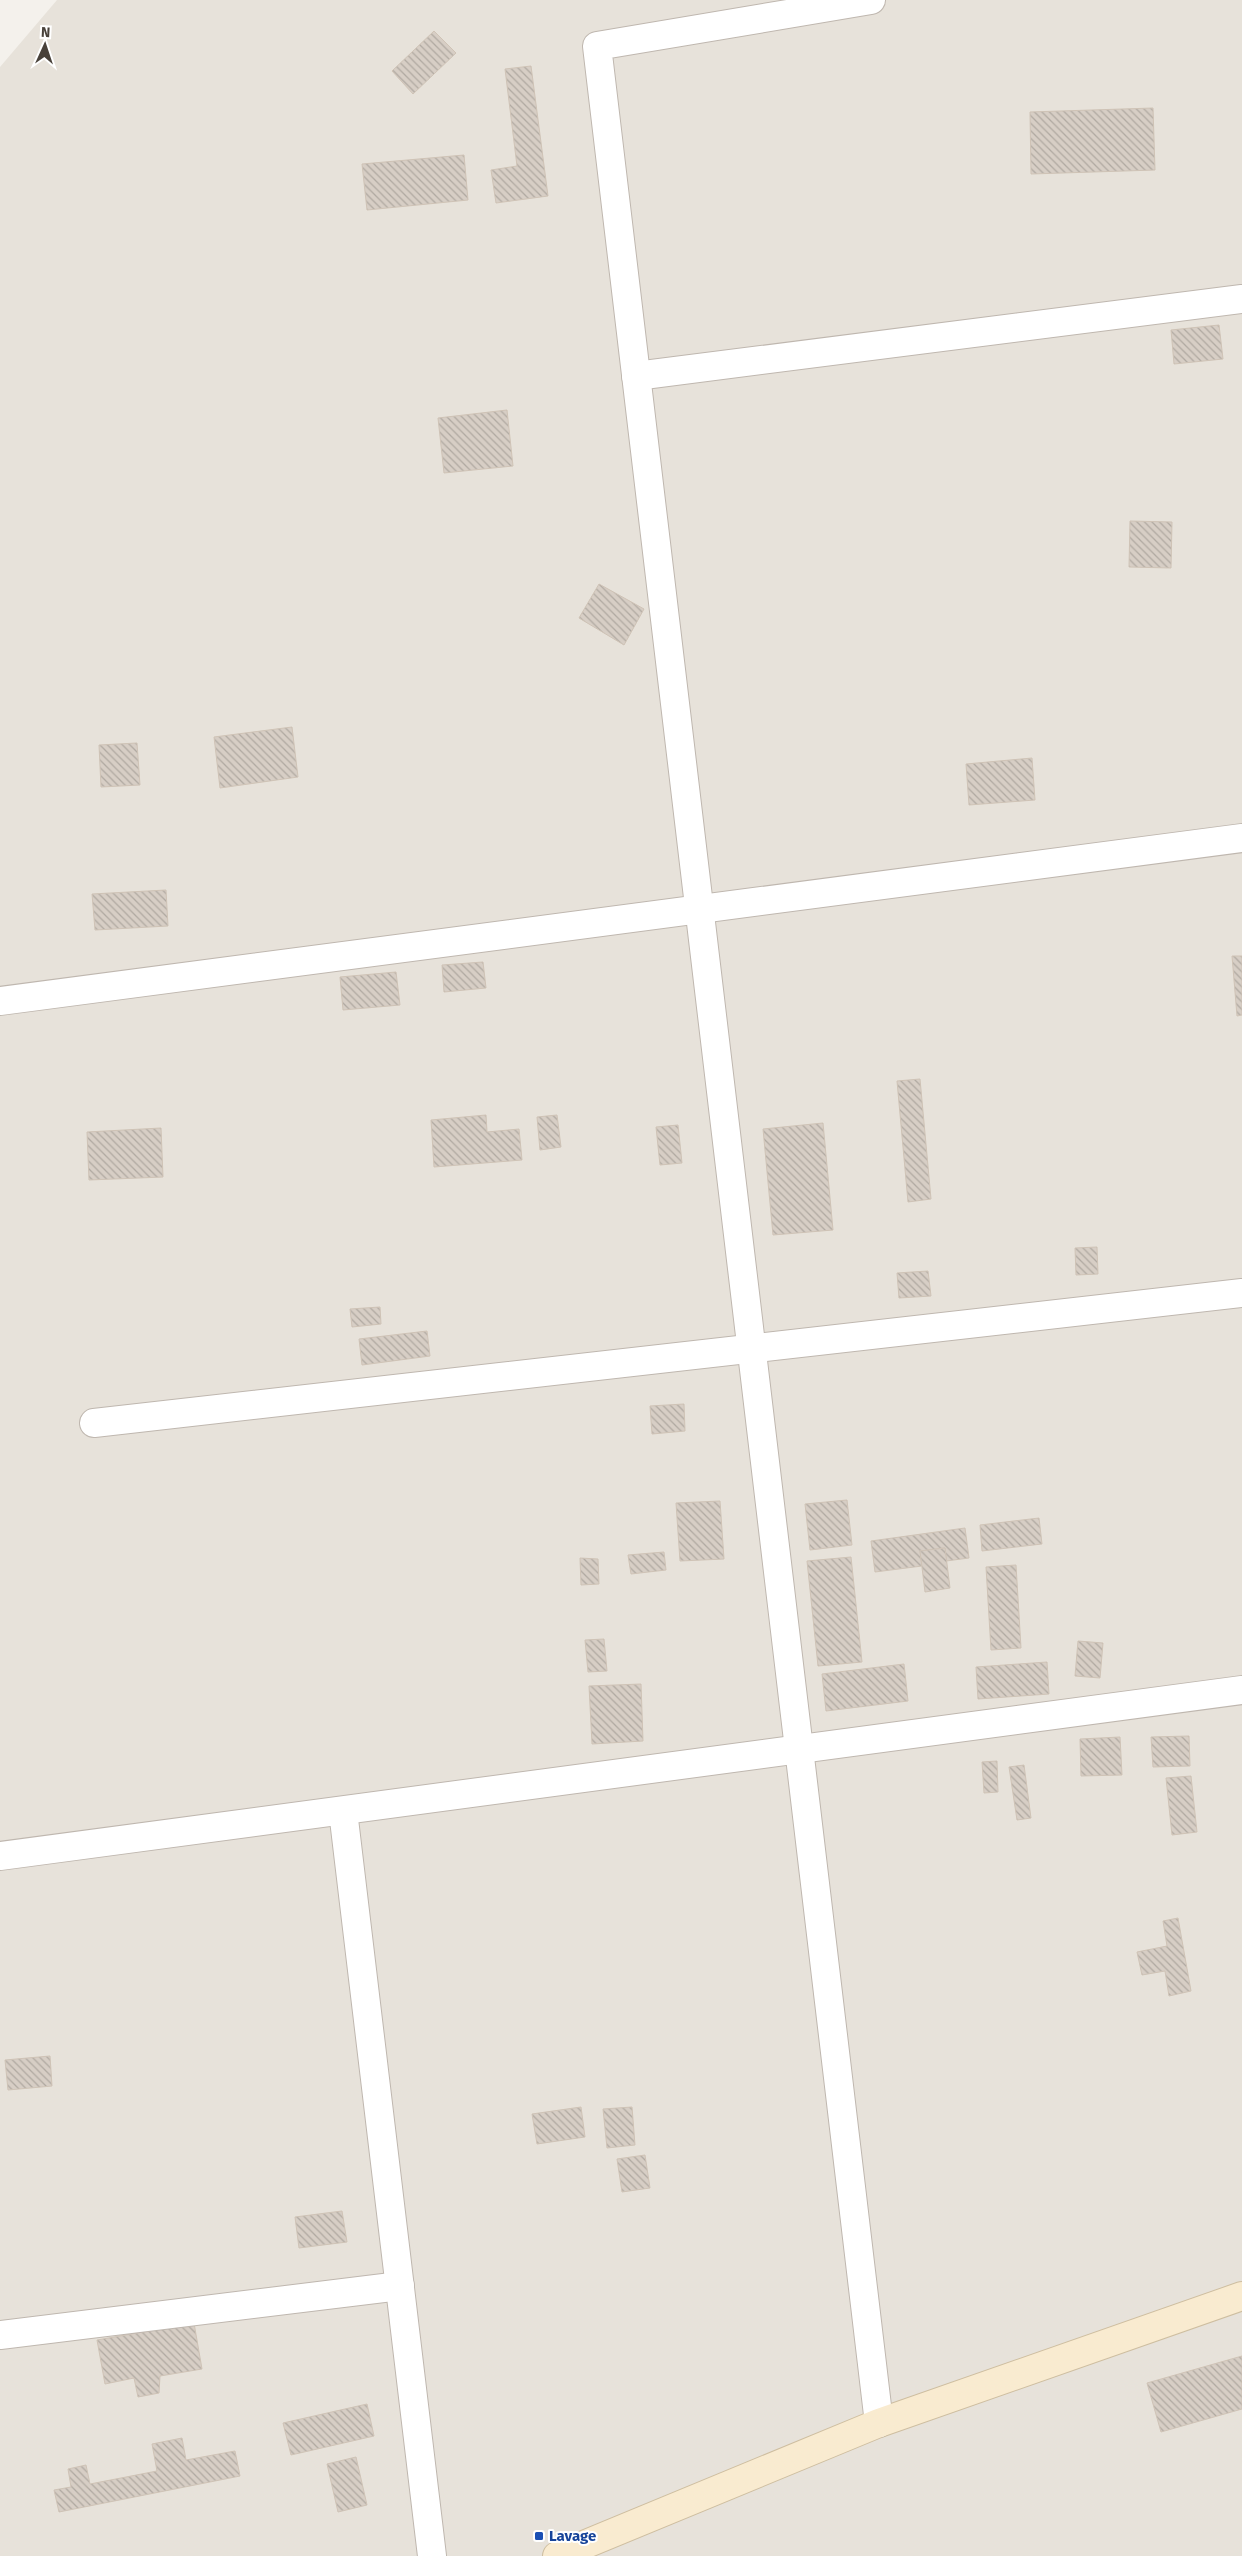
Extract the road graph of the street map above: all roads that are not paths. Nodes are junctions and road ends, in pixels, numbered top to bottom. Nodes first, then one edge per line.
1 (871, 0) edge
2 (1242, 299) edge
3 (636, 376) junction
4 (1242, 838) edge
5 (700, 909) junction
6 (0, 1001) edge
7 (1242, 1294) edge
8 (751, 1349) junction
9 (94, 1423) dead end
10 (1242, 1690) edge
11 (799, 1750) junction
12 (343, 1810) junction
13 (0, 1856) edge
14 (400, 2286) junction
15 (1242, 2296) edge
16 (0, 2335) edge
17 (879, 2423) junction
18 (432, 2556) edge
19 (558, 2556) edge

1 - 3 street
2 - 3 street
3 - 5 street
4 - 5 street
5 - 6 street
5 - 8 street
7 - 8 street
8 - 9 street
8 - 11 street
10 - 11 street
11 - 12 street
11 - 17 street
12 - 13 street
12 - 14 street
14 - 16 street
14 - 18 street
15 - 17 main road
17 - 19 main road

